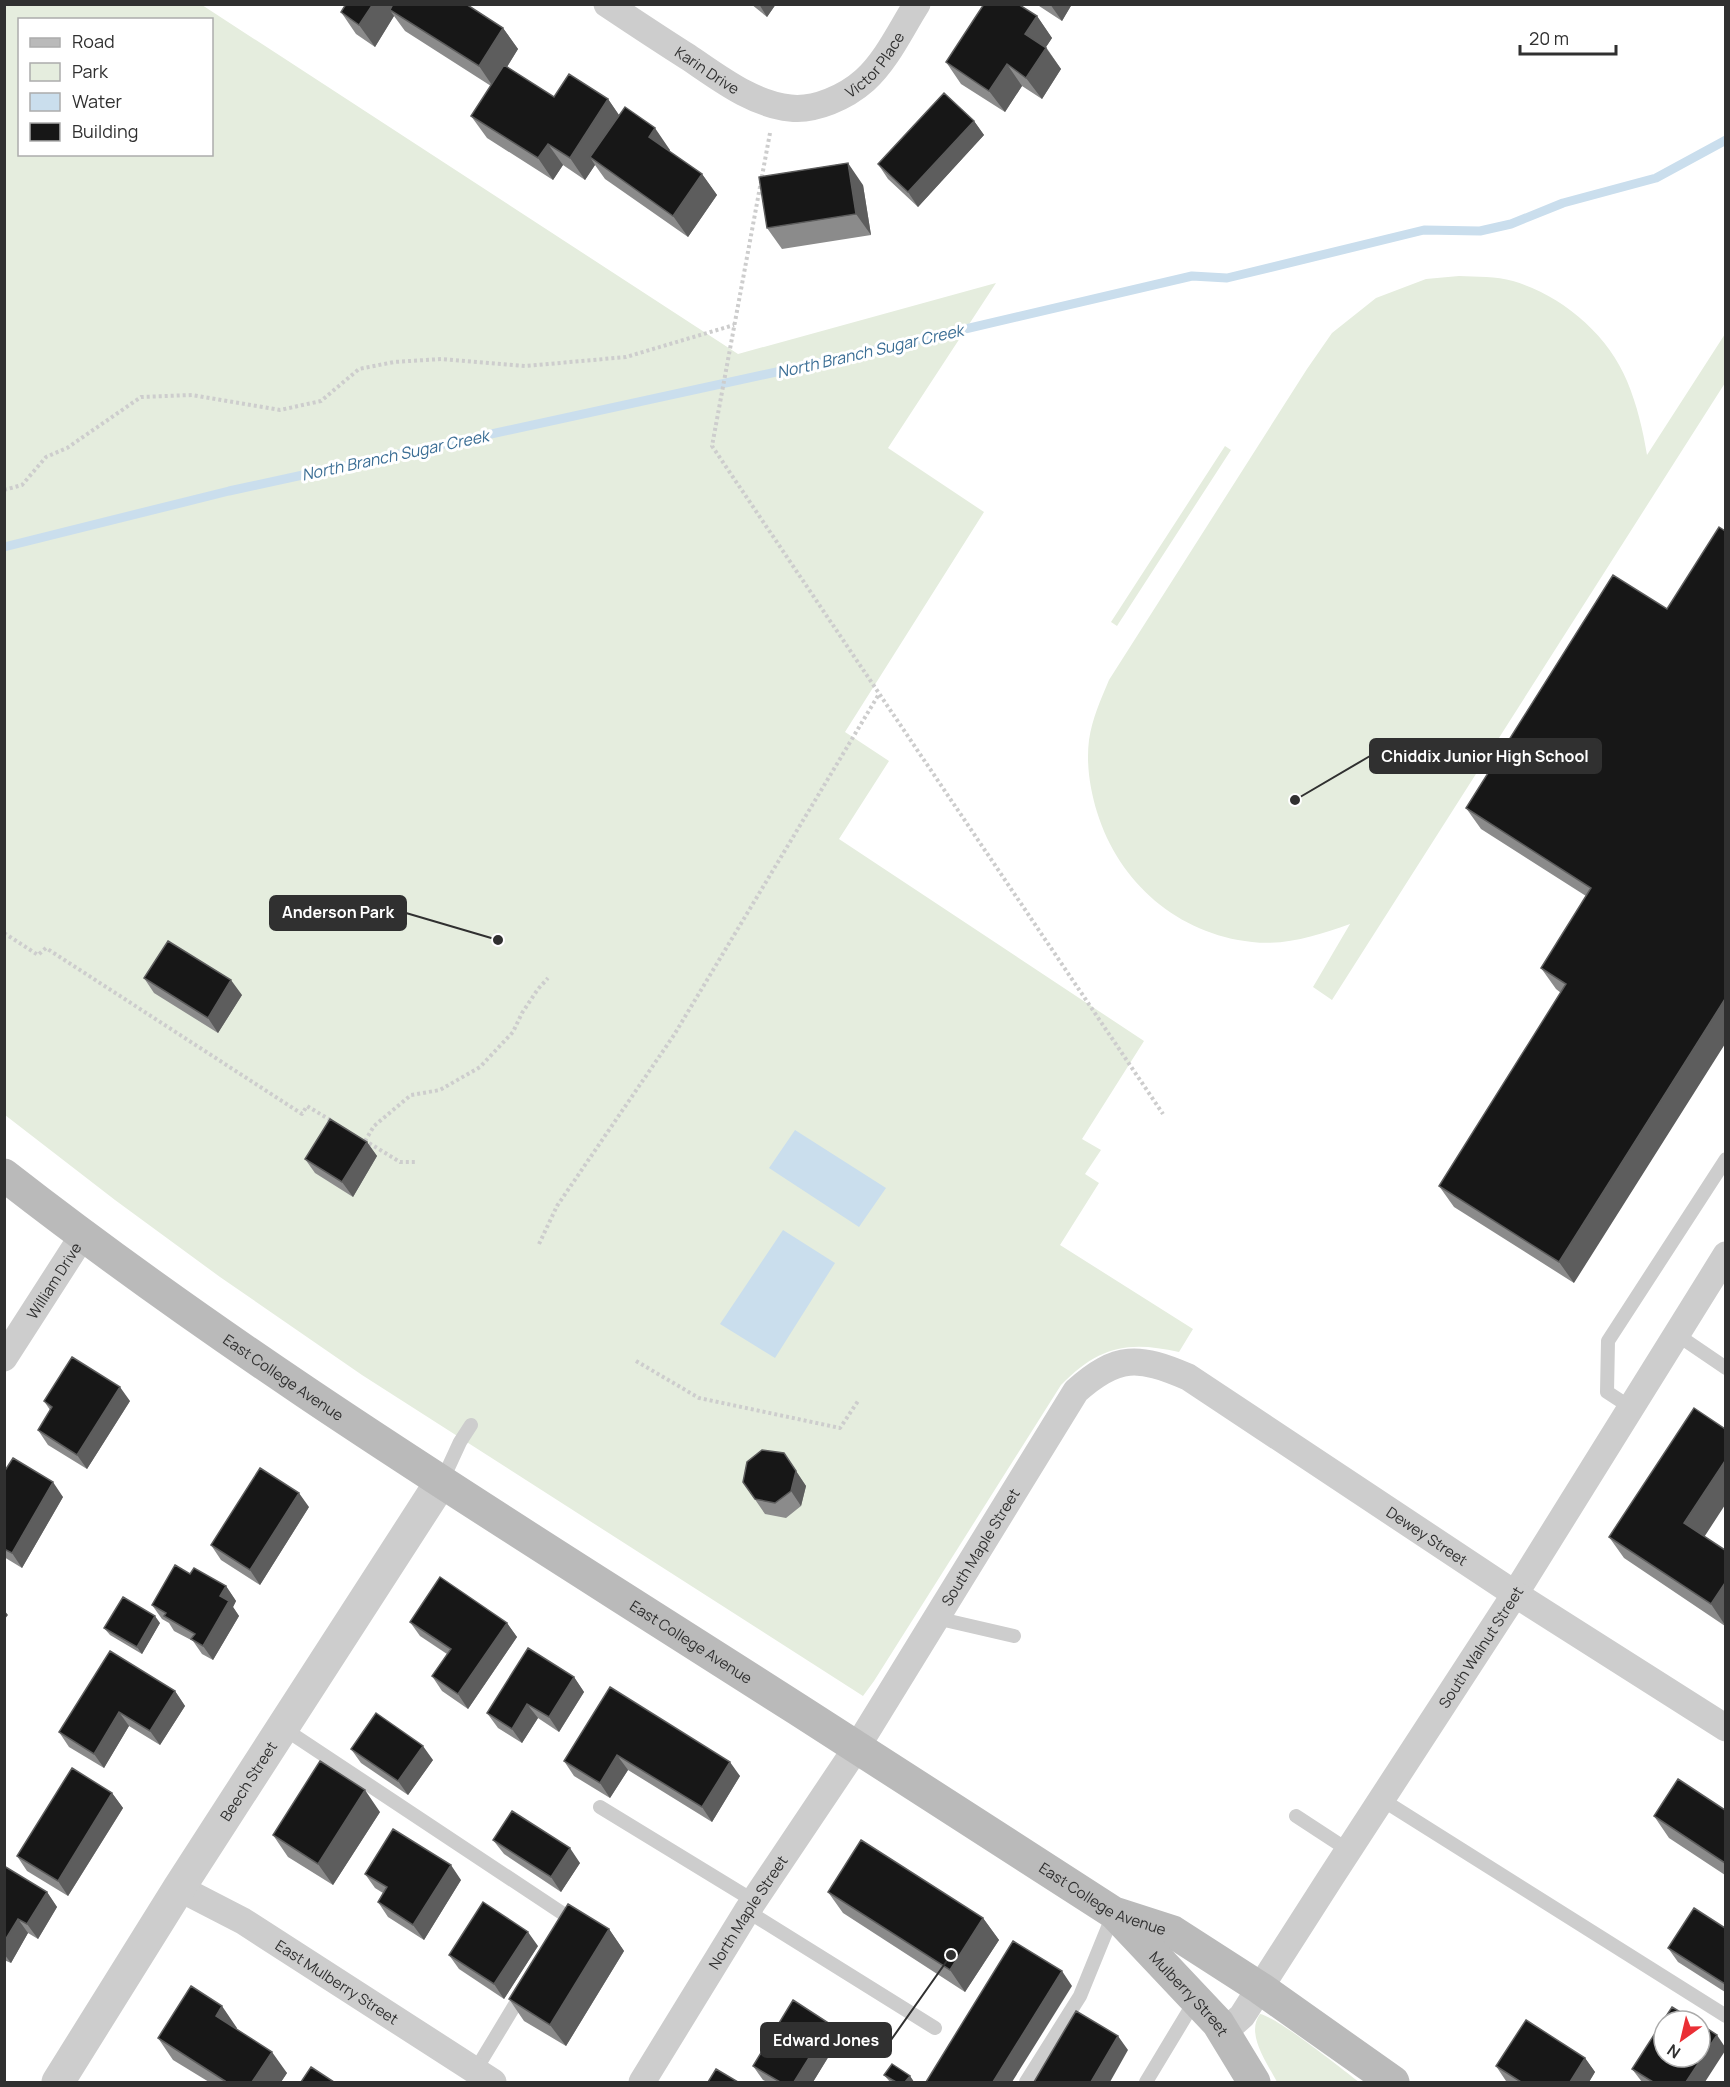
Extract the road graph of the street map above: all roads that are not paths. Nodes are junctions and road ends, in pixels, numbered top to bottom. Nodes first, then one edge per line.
1 (607, 4) edge
2 (917, 4) edge
3 (816, 105) joint
4 (1725, 1159) edge
5 (4, 1175) edge
6 (83, 1235) junction
7 (1725, 1255) edge
8 (1676, 1334) junction
9 (4, 1358) edge
10 (1121, 1364) joint
11 (1725, 1368) edge
12 (1630, 1407) junction
13 (471, 1425) dead end
14 (441, 1482) junction
15 (1515, 1594) junction
16 (936, 1618) junction
17 (1014, 1635) dead end
18 (283, 1728) junction
19 (1725, 1728) edge
20 (857, 1747) junction
21 (1381, 1799) junction
22 (600, 1807) dead end
23 (1296, 1816) dead end
24 (1348, 1851) junction
25 (179, 1888) junction
26 (750, 1906) junction
27 (1114, 1913) junction
28 (556, 1937) edge
29 (532, 1976) edge
30 (1260, 1988) junction
31 (1196, 1999) junction
32 (1725, 2016) edge
33 (935, 2028) dead end
34 (1225, 2031) junction
35 (484, 2077) edge
36 (58, 2082) edge
37 (642, 2082) edge
38 (1026, 2082) edge
39 (1146, 2082) edge
40 (1254, 2082) edge
41 (1394, 2082) edge

1 - 3 street, Karin Drive
2 - 3 street, Victor Place
4 - 12 lane
5 - 6 main road, East College Avenue
6 - 9 street, William Drive
6 - 14 main road, East College Avenue
7 - 8 street, South Walnut Street
8 - 11 lane
8 - 12 street, South Walnut Street
10 - 15 street, Dewey Street
10 - 16 street, South Maple Street
12 - 15 street, South Walnut Street
13 - 14 lane
14 - 18 street, Beech Street
14 - 20 main road, East College Avenue
15 - 19 street, Dewey Street
15 - 21 street, South Walnut Street
16 - 17 lane
16 - 20 street, South Maple Street
18 - 25 street, Beech Street
18 - 28 lane
20 - 26 street, North Maple Street
20 - 27 main road, East College Avenue
21 - 24 street, South Walnut Street
21 - 32 lane
22 - 26 lane
23 - 24 lane
24 - 30 street, South Walnut Street
25 - 35 street, East Mulberry Street
25 - 36 street, Beech Street
26 - 33 lane
26 - 37 street, North Maple Street
27 - 30 main road, East College Avenue
27 - 31 main road, Mulberry Street
27 - 38 lane
29 - 35 lane
30 - 34 street, South Walnut Street
30 - 41 main road, East College Avenue
31 - 34 main road, Mulberry Street
31 - 39 lane
34 - 40 main road, Mulberry Street

